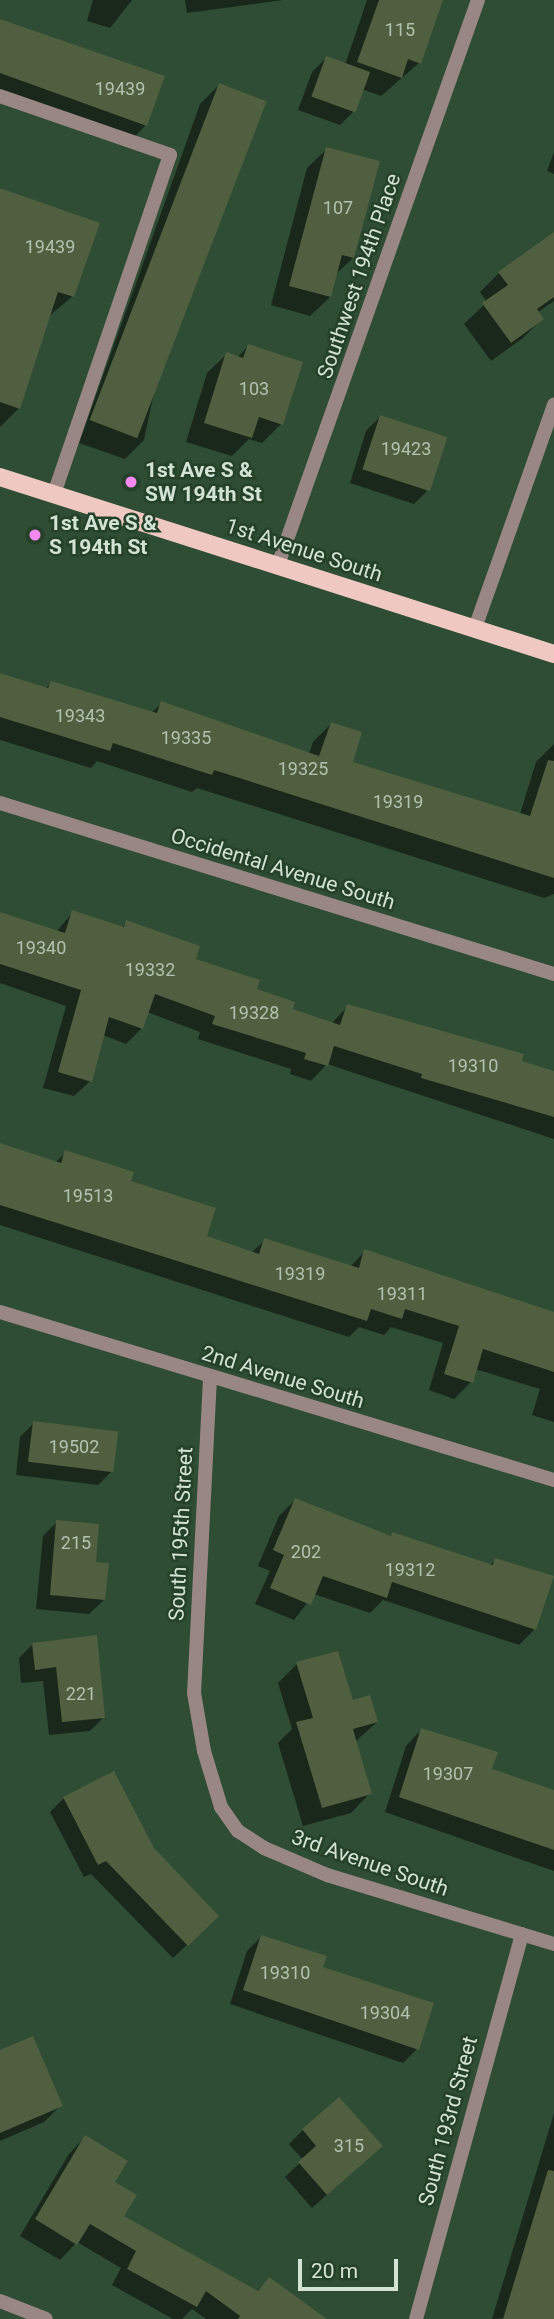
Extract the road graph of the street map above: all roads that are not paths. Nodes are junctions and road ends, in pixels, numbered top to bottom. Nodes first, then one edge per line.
1 (478, 0) edge
2 (0, 96) edge
3 (554, 405) edge
4 (0, 477) edge
5 (54, 494) junction
6 (278, 565) junction
7 (475, 628) junction
8 (554, 654) edge
9 (0, 803) edge
10 (554, 974) edge
11 (0, 1311) edge
12 (210, 1378) junction
13 (554, 1480) edge
14 (194, 1693) joint
15 (522, 1934) junction
16 (554, 1944) edge
17 (0, 2301) edge
18 (46, 2319) edge
19 (416, 2319) edge

1 - 6 street, Southwest 194th Place
2 - 5 street
3 - 7 street
4 - 5 main road, 1st Avenue South
5 - 6 main road, 1st Avenue South
6 - 7 main road, 1st Avenue South
7 - 8 main road, 1st Avenue South
9 - 10 street, Occidental Avenue South
11 - 12 street, 2nd Avenue South
12 - 13 street, 2nd Avenue South
12 - 14 street, South 195th Street
14 - 15 street, 3rd Avenue South
15 - 16 street, 3rd Avenue South
15 - 19 street, South 193rd Street
17 - 18 street

